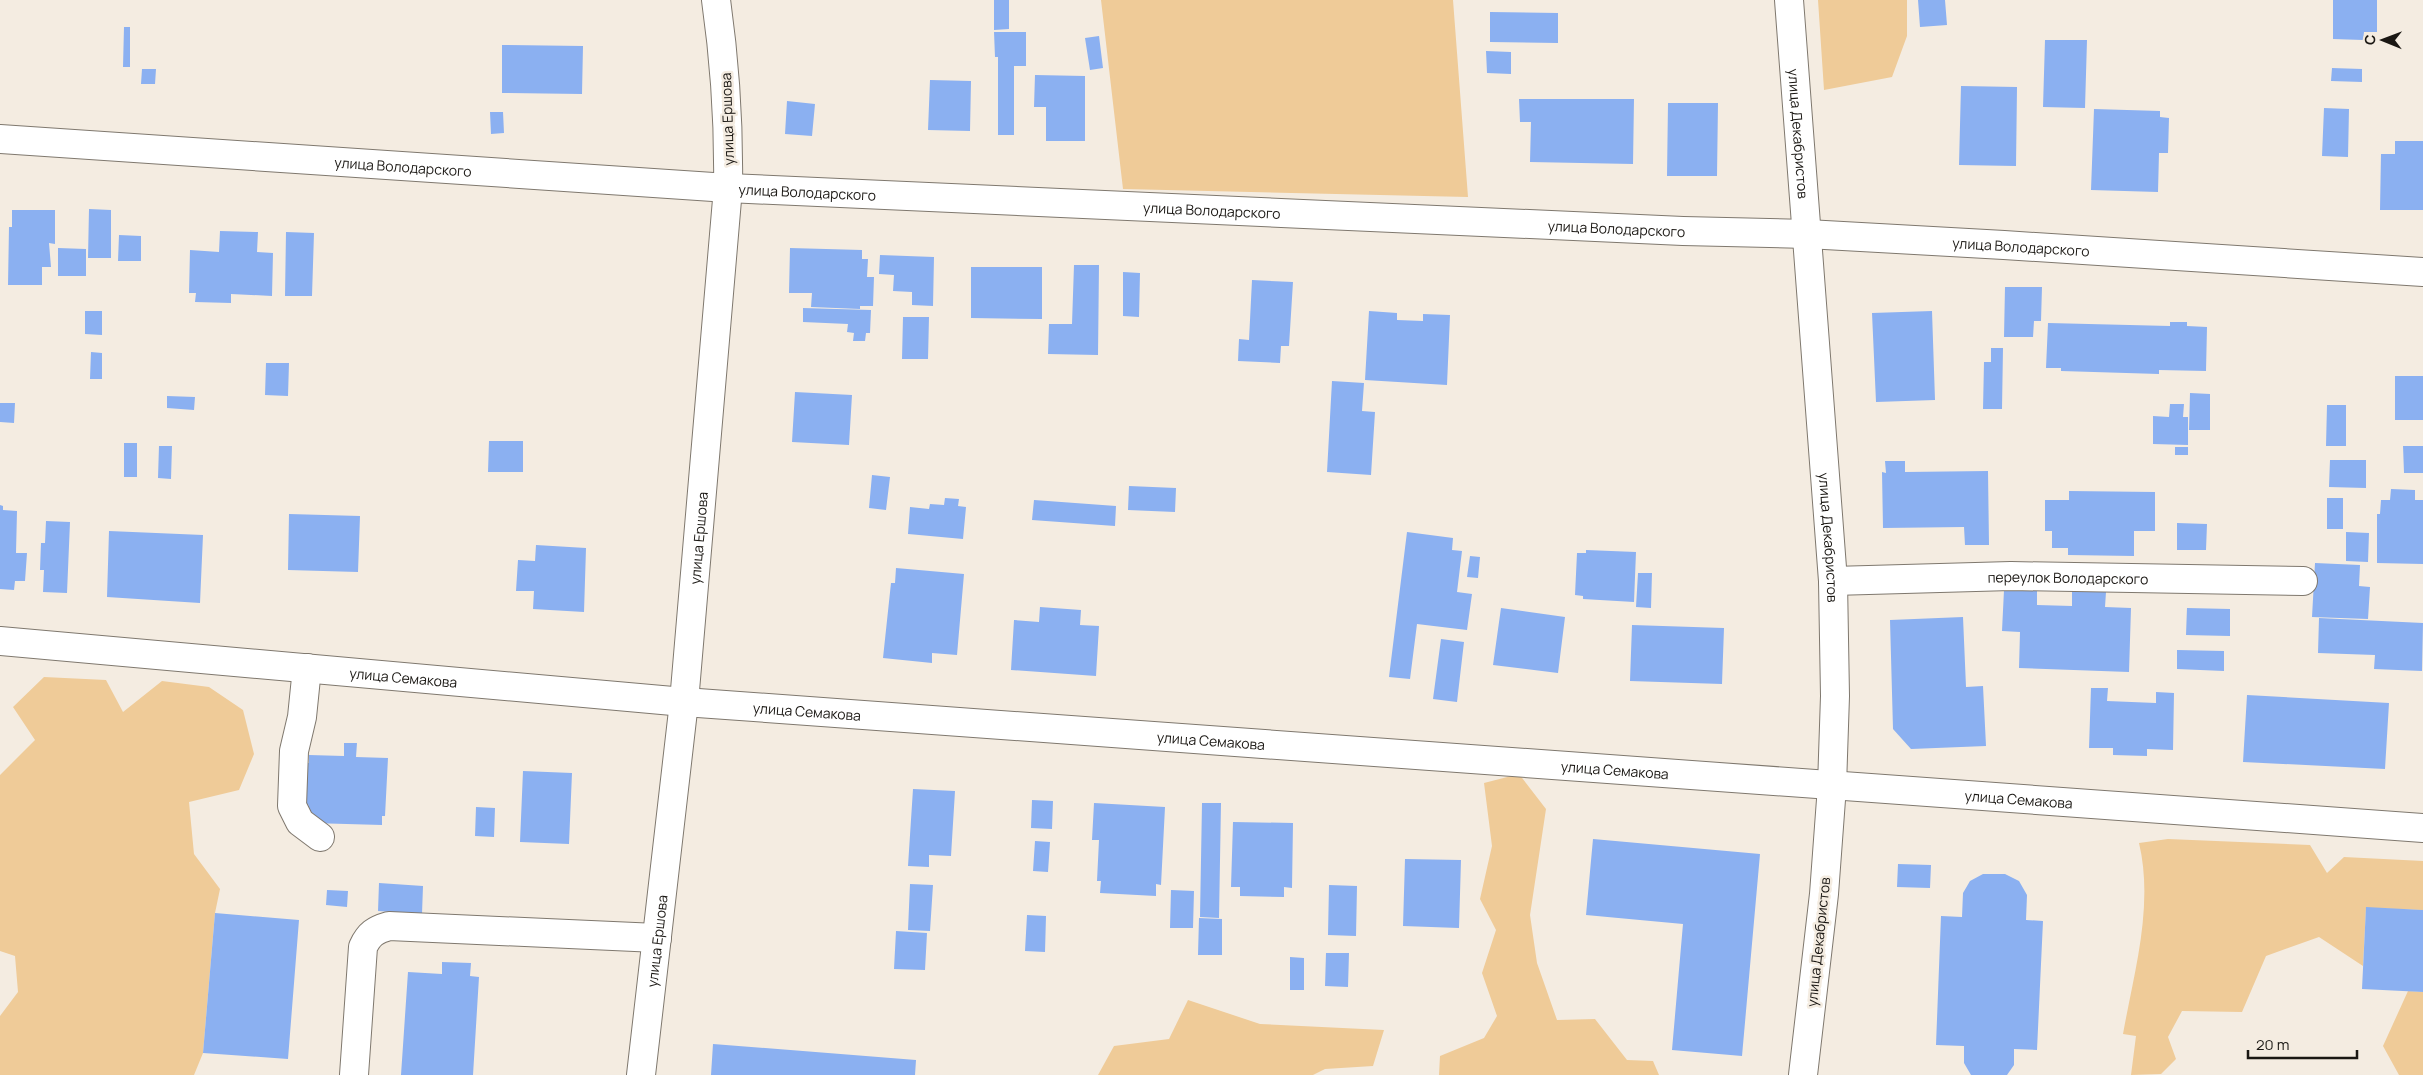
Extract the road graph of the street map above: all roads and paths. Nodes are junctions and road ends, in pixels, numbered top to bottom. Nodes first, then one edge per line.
1 (716, 0) edge
2 (1789, 0) edge
3 (0, 138) edge
4 (728, 188) junction
5 (1807, 234) junction
6 (2423, 272) edge
7 (1833, 581) junction
8 (2303, 581) dead end
9 (0, 641) edge
10 (307, 668) junction
11 (684, 702) junction
12 (1832, 786) junction
13 (2423, 828) edge
14 (320, 837) dead end
15 (657, 938) junction
16 (354, 1075) edge
17 (640, 1075) edge
18 (1803, 1075) edge

1 - 4 street, улица Ершова
2 - 5 street, улица Декабристов
3 - 4 street, улица Володарского
4 - 5 street, улица Володарского
4 - 11 street, улица Ершова
5 - 6 street, улица Володарского
5 - 7 street, улица Декабристов
7 - 8 street, переулок Володарского
7 - 12 street, улица Декабристов
9 - 10 street, улица Семакова
10 - 11 street, улица Семакова
10 - 14 street
11 - 12 street, улица Семакова
11 - 15 street, улица Ершова
12 - 13 street, улица Семакова
12 - 18 street, улица Декабристов
15 - 16 street
15 - 17 street, улица Ершова

